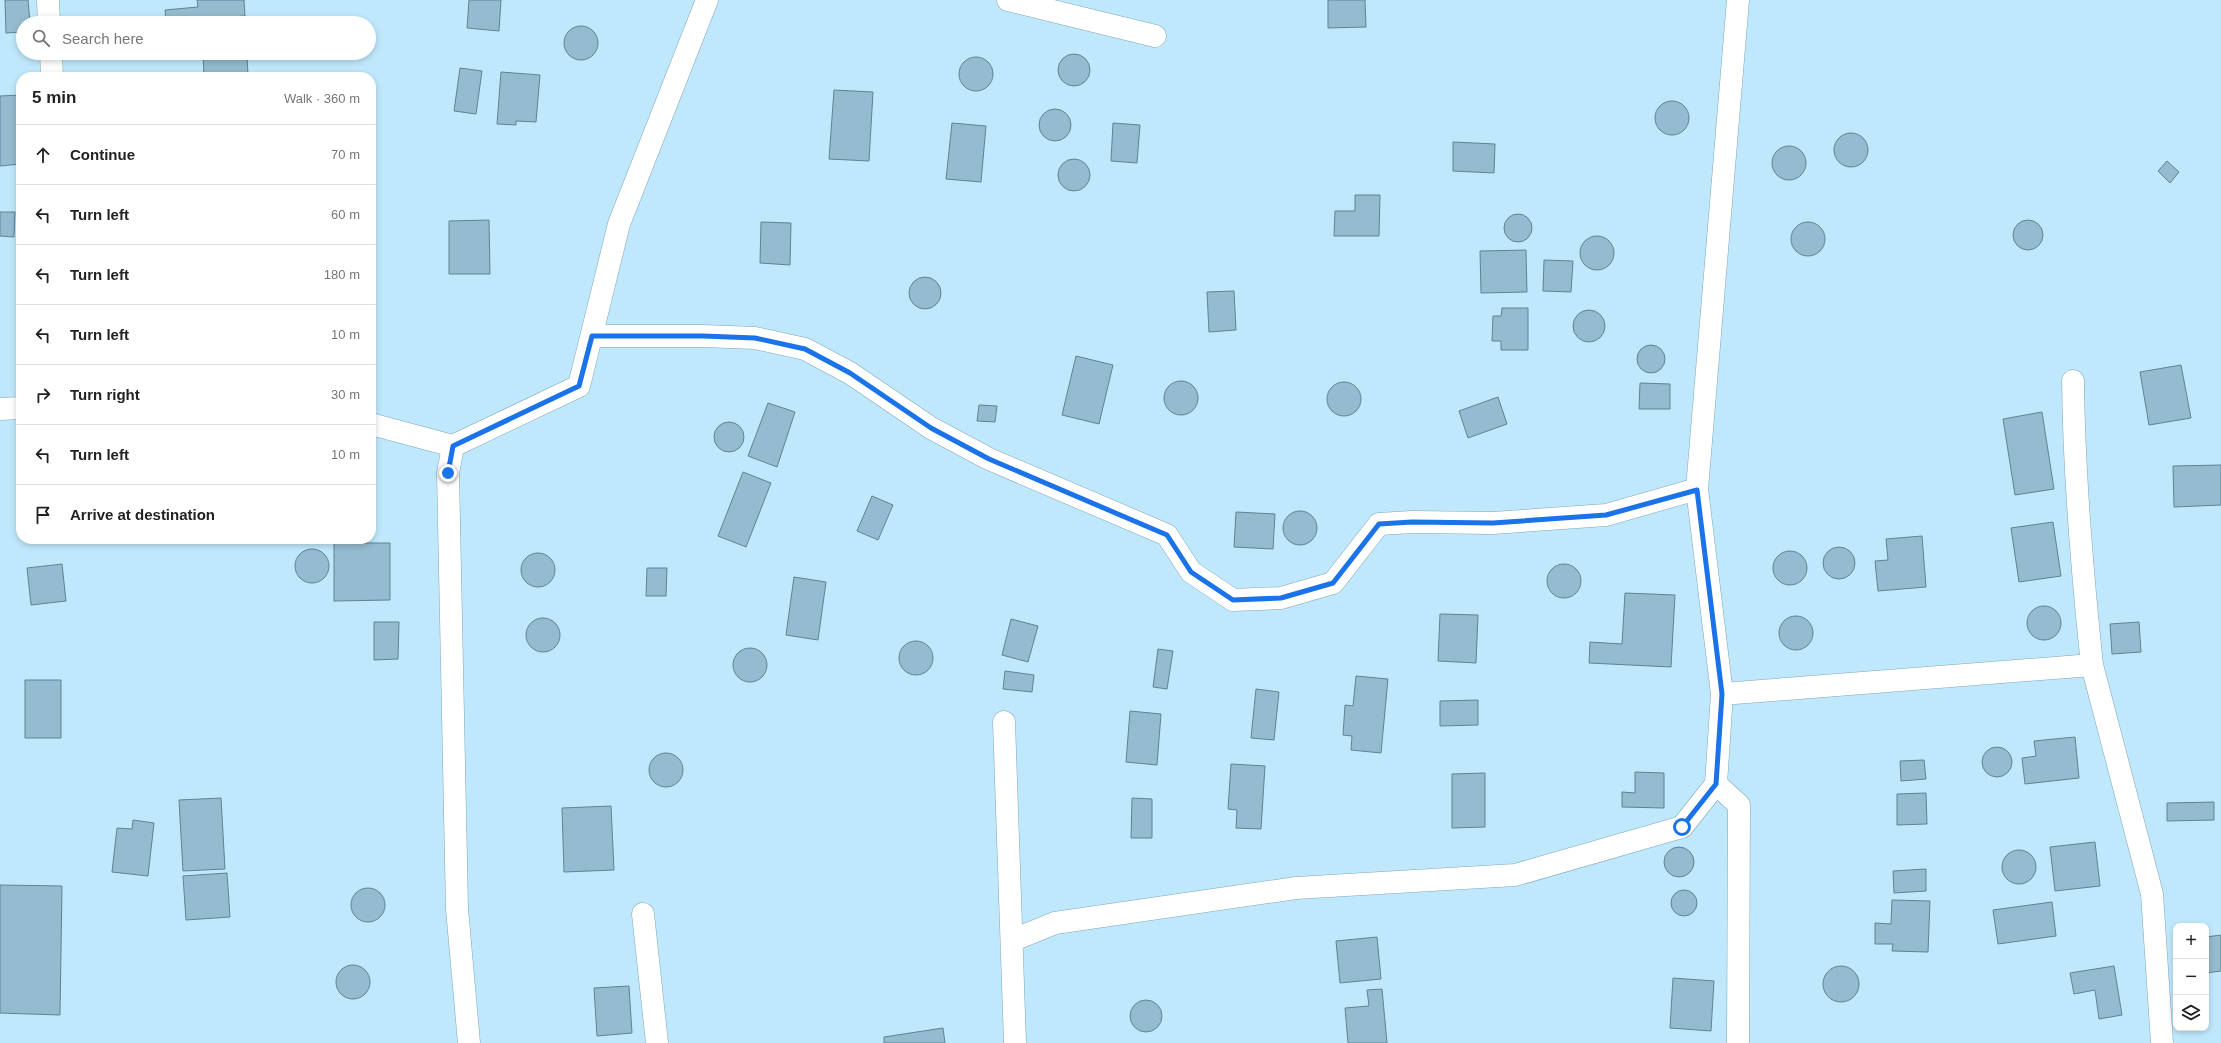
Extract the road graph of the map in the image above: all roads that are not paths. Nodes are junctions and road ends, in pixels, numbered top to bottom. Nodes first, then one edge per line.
1 (48, 0) edge
2 (707, 0) edge
3 (1008, 0) edge
4 (1738, 0) edge
5 (49, 16) edge
6 (1155, 36) dead end
7 (51, 60) edge
8 (52, 72) edge
9 (592, 336) junction
10 (2073, 381) dead end
11 (16, 408) edge
12 (0, 409) edge
13 (376, 425) edge
14 (453, 446) junction
15 (1697, 490) junction
16 (2092, 665) junction
17 (1722, 694) junction
18 (1004, 722) dead end
19 (1716, 784) junction
20 (644, 914) dead end
21 (1013, 940) junction
22 (469, 1043) edge
23 (657, 1043) edge
24 (1015, 1043) edge
25 (1738, 1043) edge
26 (2162, 1043) edge

1 - 5 street
2 - 9 street
3 - 6 street
4 - 15 street
7 - 8 street
9 - 14 street
9 - 15 street
10 - 16 street
11 - 12 street
13 - 14 street
14 - 22 street
15 - 17 street
16 - 17 street
16 - 26 street
17 - 19 street
18 - 21 street
19 - 21 street
19 - 25 street
20 - 23 street
21 - 24 street

